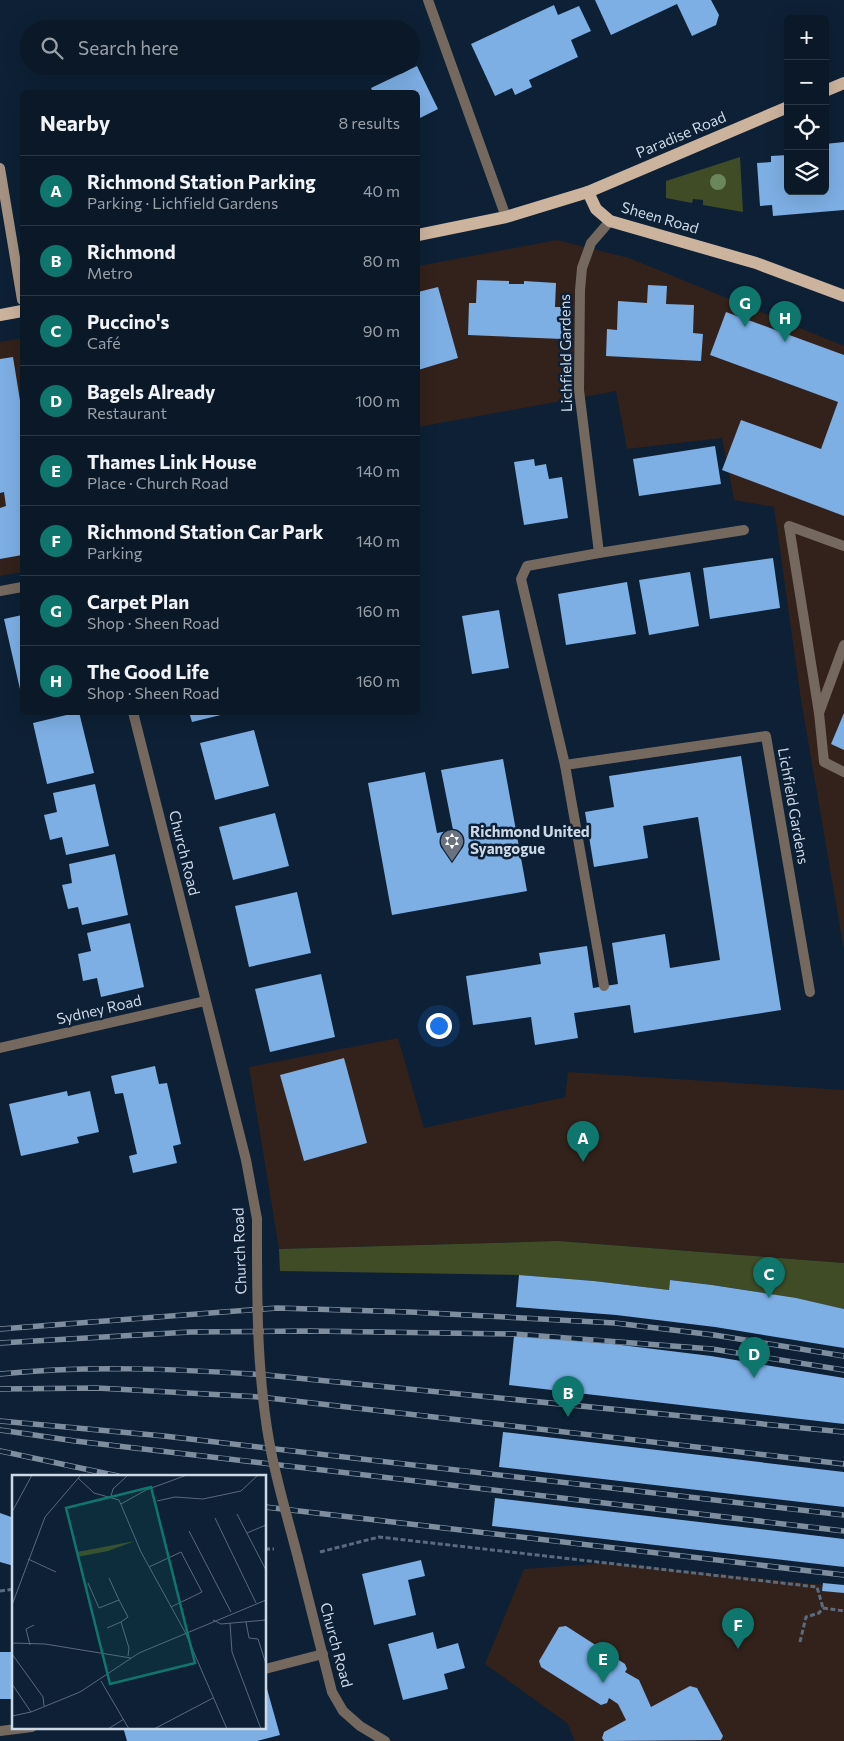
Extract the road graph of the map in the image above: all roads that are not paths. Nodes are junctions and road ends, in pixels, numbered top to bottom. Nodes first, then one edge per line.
1 (428, 0) edge
2 (844, 83) edge
3 (829, 89) edge
4 (784, 109) edge
5 (0, 168) edge
6 (588, 192) junction
7 (506, 217) junction
8 (610, 221) junction
9 (420, 234) edge
10 (20, 288) edge
11 (844, 296) edge
12 (20, 311) edge
13 (0, 315) edge
14 (744, 530) dead end
15 (844, 546) edge
16 (599, 552) junction
17 (20, 587) edge
18 (0, 591) edge
19 (844, 645) edge
20 (819, 713) junction
21 (134, 715) edge
22 (565, 765) junction
23 (844, 772) edge
24 (604, 986) dead end
25 (810, 992) dead end
26 (205, 1001) junction
27 (0, 1048) edge
28 (323, 1654) junction
29 (266, 1669) edge
30 (21, 1728) edge
31 (0, 1730) edge
32 (385, 1741) edge

1 - 7 street
2 - 3 main road
4 - 6 main road, Paradise Road
5 - 10 main road
6 - 7 main road
6 - 8 main road, Sheen Road
7 - 9 main road
8 - 11 main road, Sheen Road
8 - 16 street, Lichfield Gardens
12 - 13 main road
14 - 16 street
15 - 20 street
16 - 22 street
17 - 18 street
19 - 20 street
20 - 23 street
21 - 26 street, Church Road
22 - 24 street
22 - 25 street, Lichfield Gardens
26 - 27 street, Sydney Road
26 - 28 street, Church Road, bridge
28 - 29 street
28 - 32 street, Church Road
30 - 31 street

